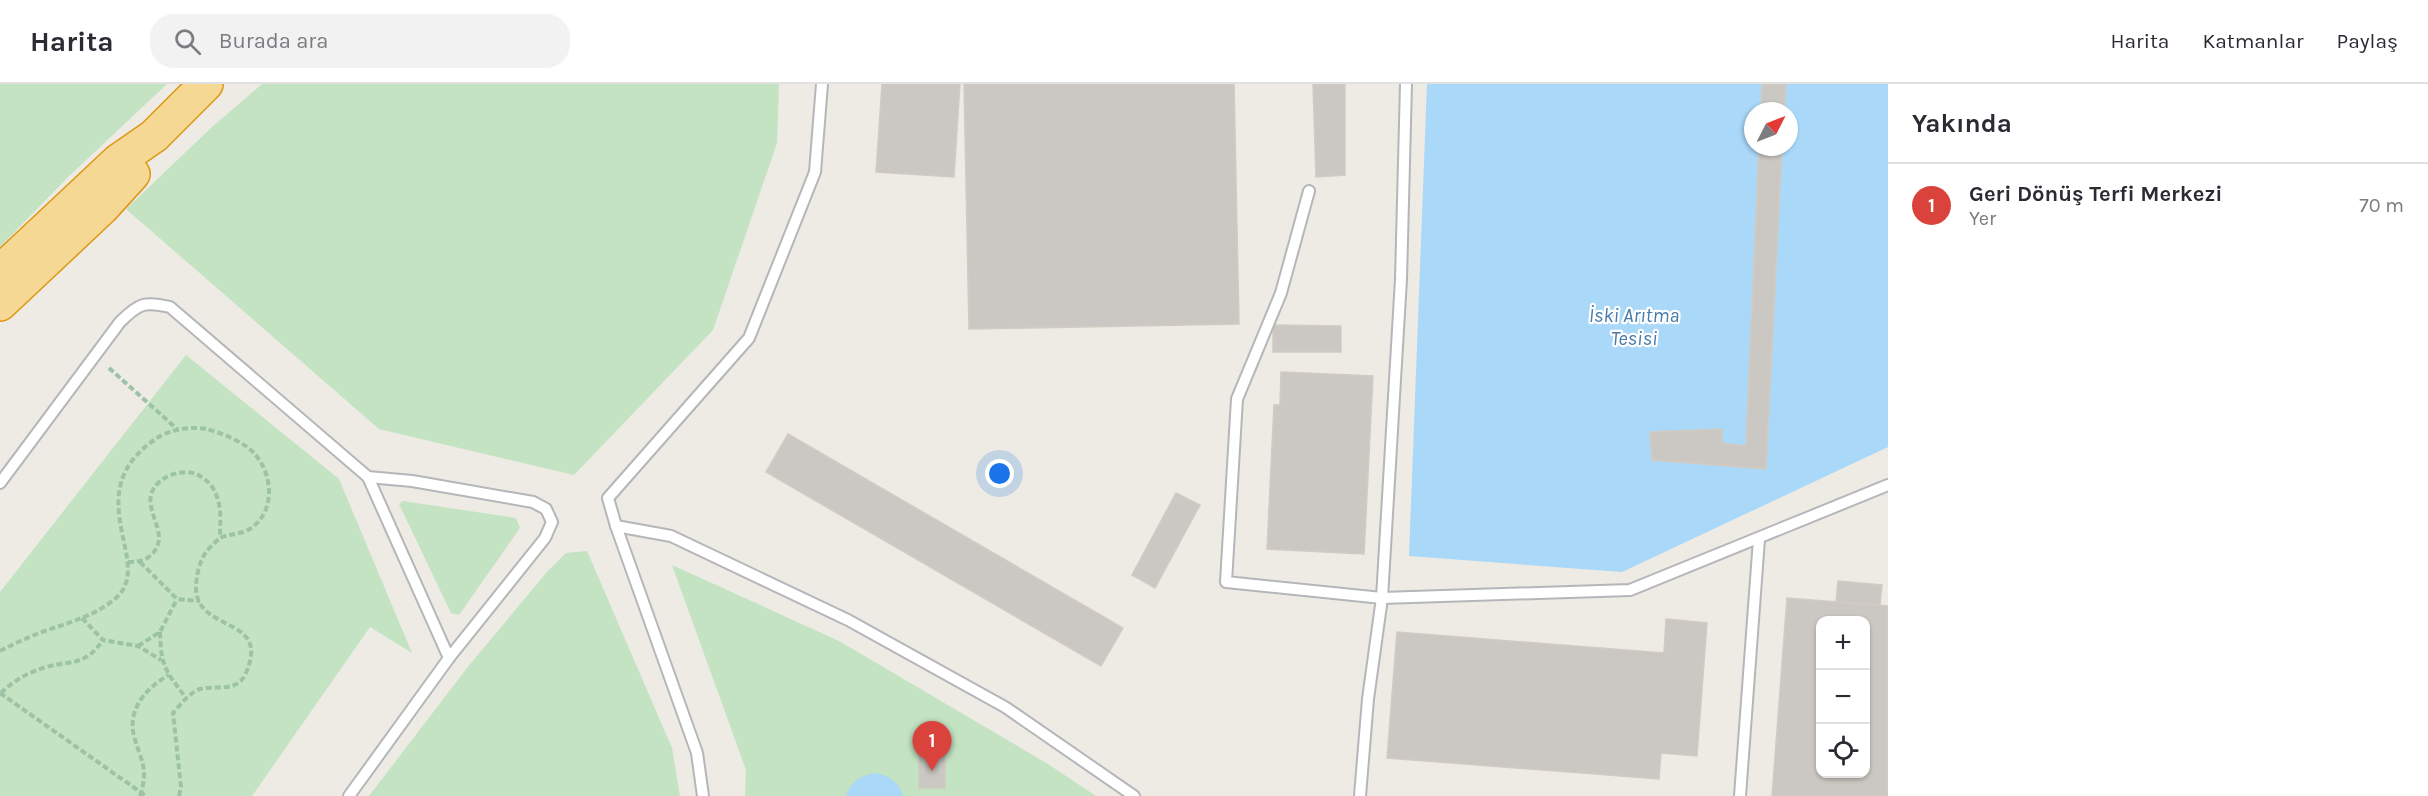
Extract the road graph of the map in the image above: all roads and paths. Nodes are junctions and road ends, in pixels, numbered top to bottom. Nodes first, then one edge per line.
1 (206, 84) edge
2 (822, 84) edge
3 (1406, 84) edge
4 (154, 136) junction
5 (1309, 191) dead end
6 (0, 272) edge
7 (0, 304) edge
8 (95, 356) junction
9 (177, 429) junction
10 (368, 477) junction
11 (0, 483) edge
12 (1888, 485) edge
13 (616, 526) junction
14 (220, 538) junction
15 (1759, 539) junction
16 (128, 562) junction
17 (140, 562) junction
18 (1382, 598) junction
19 (177, 599) junction
20 (200, 601) junction
21 (82, 618) junction
22 (160, 632) junction
23 (103, 640) junction
24 (138, 646) junction
25 (0, 651) edge
26 (449, 658) junction
27 (161, 660) junction
28 (169, 675) junction
29 (0, 694) edge
30 (186, 699) junction
31 (142, 795) edge
32 (179, 796) edge
33 (349, 796) edge
34 (703, 796) edge
35 (1134, 796) edge
36 (1360, 796) edge
37 (1740, 796) edge

1 - 4 highway
2 - 13 lane
3 - 18 lane
4 - 6 highway
4 - 7 highway
5 - 18 lane
8 - 9 path
8 - 10 lane
8 - 11 lane
9 - 14 path
9 - 16 path
10 - 26 lane
10 - 26 lane
12 - 15 lane
13 - 34 lane
13 - 35 lane
14 - 17 path
14 - 20 path
15 - 18 lane
15 - 37 lane
16 - 17 path
16 - 21 path
17 - 19 path
18 - 36 lane
19 - 20 path
19 - 22 path
20 - 30 path
21 - 23 path
21 - 25 path
22 - 24 path
22 - 27 path
23 - 24 path
23 - 29 path
24 - 27 path
26 - 33 lane
27 - 28 path
28 - 30 path
28 - 31 path
29 - 31 path
30 - 32 path

